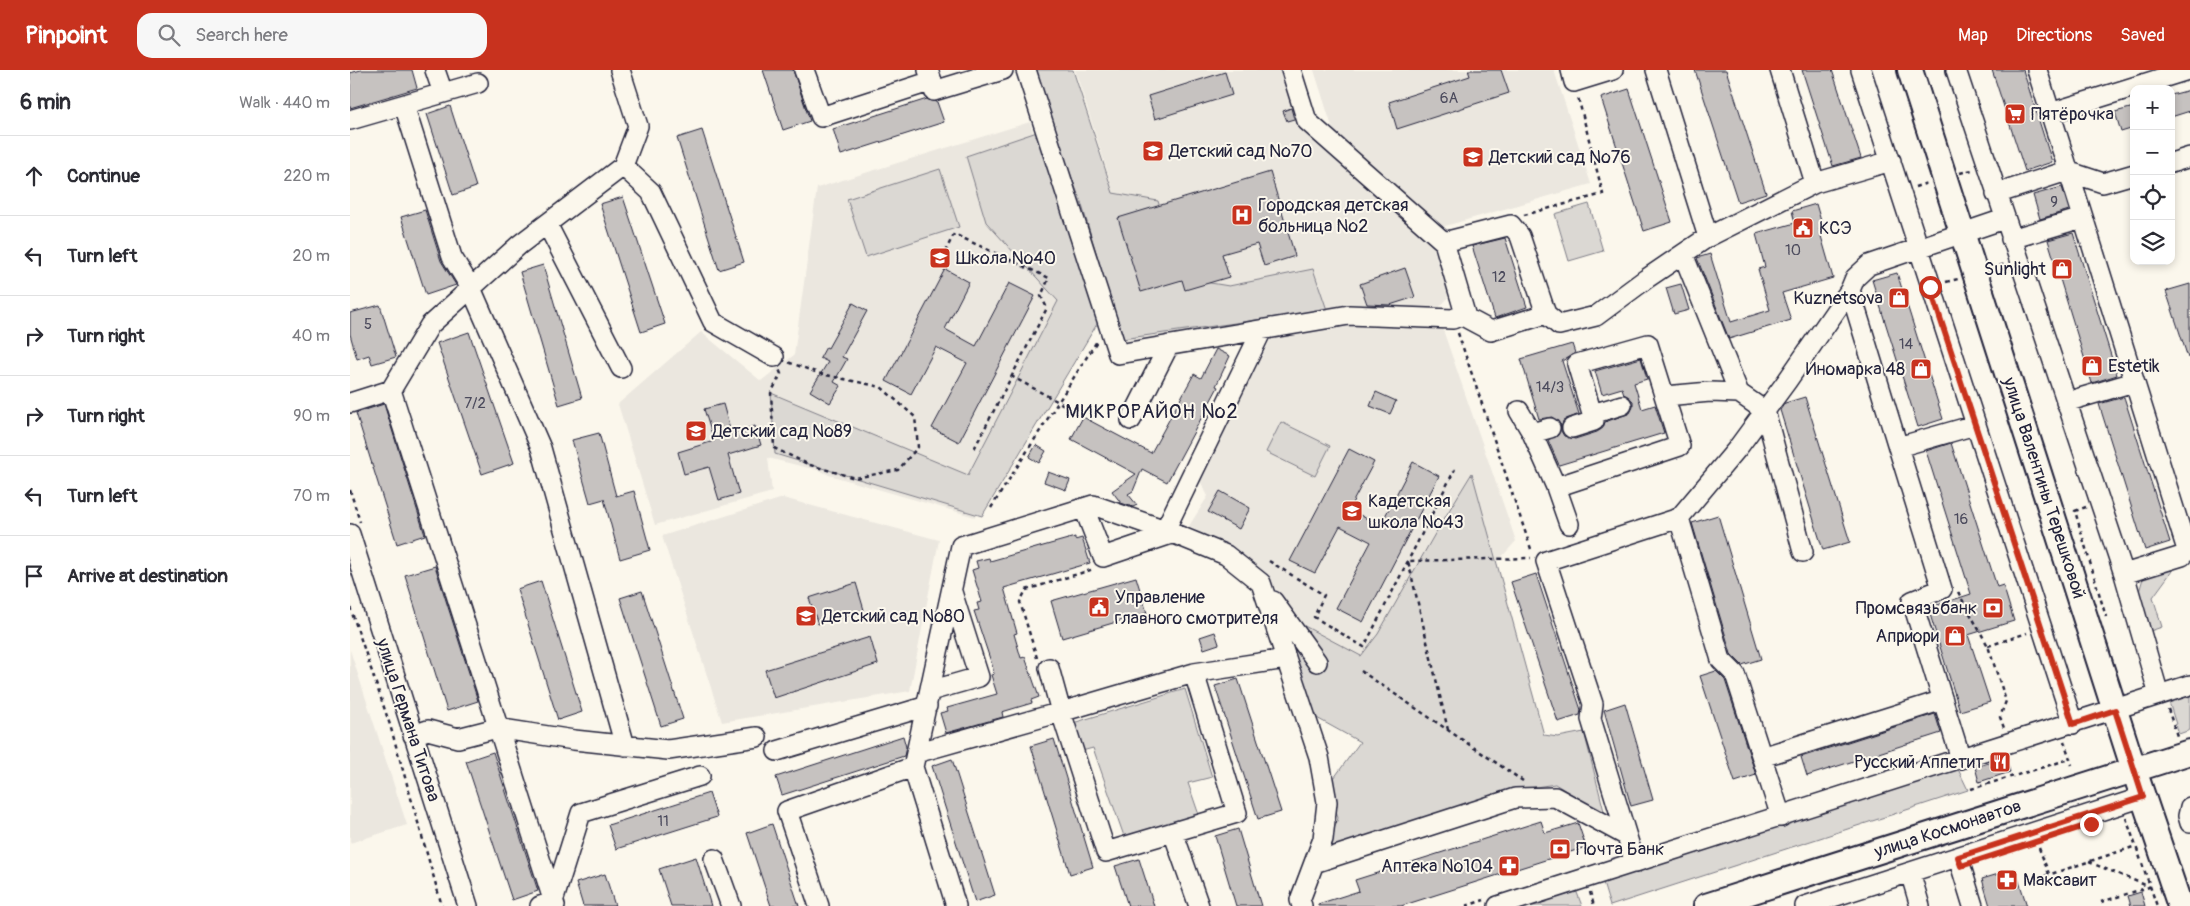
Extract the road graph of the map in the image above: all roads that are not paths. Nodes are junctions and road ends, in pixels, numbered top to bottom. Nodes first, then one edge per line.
1 (435, 70) edge
2 (620, 70) edge
3 (804, 70) edge
4 (1002, 70) edge
5 (1026, 70) edge
6 (1291, 70) edge
7 (1613, 70) edge
8 (1656, 70) edge
9 (1780, 70) edge
10 (1861, 70) edge
11 (1910, 70) edge
12 (1956, 70) edge
13 (2037, 70) edge
14 (2176, 72) edge
15 (930, 76) edge
16 (1572, 76) edge
17 (478, 83) dead end
18 (443, 93) junction
19 (404, 104) junction
20 (2050, 113) junction
21 (350, 120) edge
22 (2190, 157) edge
23 (1891, 161) junction
24 (2175, 162) edge
25 (623, 166) junction
26 (2067, 171) junction
27 (2130, 175) edge
28 (1815, 183) junction
29 (1996, 194) junction
30 (1518, 216) road end
31 (2082, 218) junction
32 (2004, 219) junction
33 (547, 224) junction
34 (1962, 232) junction
35 (1520, 236) junction
36 (1708, 237) junction
37 (2011, 238) junction
38 (1444, 242) junction
39 (1918, 248) junction
40 (1682, 254) junction
41 (471, 288) junction
42 (1850, 290) junction
43 (1546, 314) junction
44 (1460, 318) junction
45 (1262, 330) junction
46 (1169, 345) junction
47 (774, 356) road end
48 (621, 368) dead end
49 (2134, 382) junction
50 (391, 390) junction
51 (1739, 392) junction
52 (1665, 396) junction
53 (2066, 402) junction
54 (350, 403) edge
55 (1622, 405) dead end
56 (1519, 411) dead end
57 (1765, 411) junction
58 (1592, 414) junction
59 (1131, 420) dead end
60 (1975, 425) junction
61 (1550, 428) dead end
62 (1572, 428) dead end
63 (1532, 432) junction
64 (1898, 447) junction
65 (1556, 487) junction
66 (1084, 508) junction
67 (1680, 518) junction
68 (1569, 524) dead end
69 (1170, 532) junction
70 (350, 534) edge
71 (2188, 548) edge
72 (1803, 552) dead end
73 (353, 554) edge
74 (2124, 574) junction
75 (1261, 583) junction
76 (951, 590) junction
77 (1286, 660) junction
78 (1317, 662) dead end
79 (1044, 668) road end
80 (1194, 672) junction
81 (2190, 685) edge
82 (2161, 694) junction
83 (928, 699) junction
84 (1943, 700) junction
85 (2115, 710) junction
86 (1061, 712) junction
87 (2073, 724) junction
88 (497, 728) junction
89 (413, 735) junction
90 (758, 737) dead end
91 (2184, 744) edge
92 (625, 746) junction
93 (777, 751) dead end
94 (1762, 757) junction
95 (1961, 759) junction
96 (915, 760) junction
97 (2134, 770) junction
98 (700, 776) dead end
99 (2143, 797) junction
100 (2190, 808) edge
101 (1781, 817) junction
102 (2190, 823) edge
103 (1174, 832) junction
104 (1625, 835) junction
105 (1918, 838) junction
106 (1958, 857) junction
107 (714, 859) dead end
108 (1314, 863) junction
109 (1635, 863) junction
110 (1918, 869) junction
111 (463, 905) edge
112 (550, 905) edge
113 (731, 906) edge
114 (819, 906) edge
115 (956, 906) edge
116 (1199, 906) edge
117 (1302, 906) edge
118 (1498, 906) edge
119 (1706, 906) edge
120 (1805, 906) edge
121 (1920, 906) edge
122 (1974, 906) edge
123 (2180, 906) edge

1 - 18 street
2 - 25 street
3 - 15 street
4 - 15 street
5 - 46 street
6 - 38 street
7 - 16 street
8 - 36 street
9 - 28 street
10 - 23 street
11 - 34 main road, улица Валентины Терешковой
12 - 29 street
13 - 20 street
14 - 20 street
17 - 18 street
18 - 19 street
19 - 21 street
19 - 41 street
20 - 26 street
22 - 24 street
23 - 28 street
23 - 39 street
25 - 33 street
25 - 47 street
26 - 27 street
26 - 29 street
26 - 31 street
28 - 36 street
29 - 32 street
30 - 35 street
31 - 37 street
31 - 49 street
32 - 34 street
32 - 37 street
33 - 41 street
33 - 48 street
34 - 39 street
34 - 85 main road, улица Валентины Терешковой
35 - 38 street
35 - 43 street
36 - 40 street
37 - 53 street
38 - 44 street
39 - 42 street
39 - 60 street
40 - 43 street
40 - 51 street
41 - 50 street
41 - 92 street
42 - 57 street
42 - 64 street
43 - 44 street
44 - 45 street
45 - 46 street
45 - 69 street
46 - 59 street
49 - 53 street
49 - 71 street
50 - 54 street
50 - 88 street
51 - 52 street
51 - 57 street
52 - 58 street
52 - 65 street
53 - 74 street
55 - 58 street
56 - 63 street
57 - 67 street
57 - 72 street
58 - 62 street
60 - 64 street
60 - 87 street
61 - 63 street
63 - 65 street
64 - 84 street
65 - 68 street
66 - 69 street
66 - 69 street
66 - 76 street
67 - 94 street
67 - 104 street
69 - 75 street
70 - 73 street, улица Германа Титова
71 - 74 street
73 - 89 street, улица Германа Титова
74 - 82 street
75 - 77 street
75 - 78 street
76 - 83 street
76 - 83 street
77 - 80 street
77 - 108 street
79 - 86 street
80 - 86 street
80 - 103 street
81 - 82 street
82 - 85 street
83 - 93 street
83 - 96 street
84 - 94 street
84 - 95 street
85 - 87 street
85 - 97 main road, улица Валентины Терешковой
86 - 96 street
86 - 103 street
87 - 95 street
88 - 89 street
88 - 92 street
88 - 112 street
89 - 111 street, улица Германа Титова
90 - 92 street
91 - 97 main road, улица Космонавтов
94 - 101 street
95 - 101 street
96 - 114 street
96 - 115 street
97 - 99 main road, улица Валентины Терешковой
97 - 105 main road, улица Космонавтов
98 - 112 street
99 - 106 street
99 - 123 main road, улица Валентины Терешковой
100 - 102 street
101 - 109 street
103 - 116 street
104 - 108 street
104 - 109 street
105 - 110 street
105 - 119 main road, улица Космонавтов
106 - 110 street
106 - 122 street
107 - 113 street
108 - 117 street
109 - 118 street
110 - 120 street
110 - 121 street

